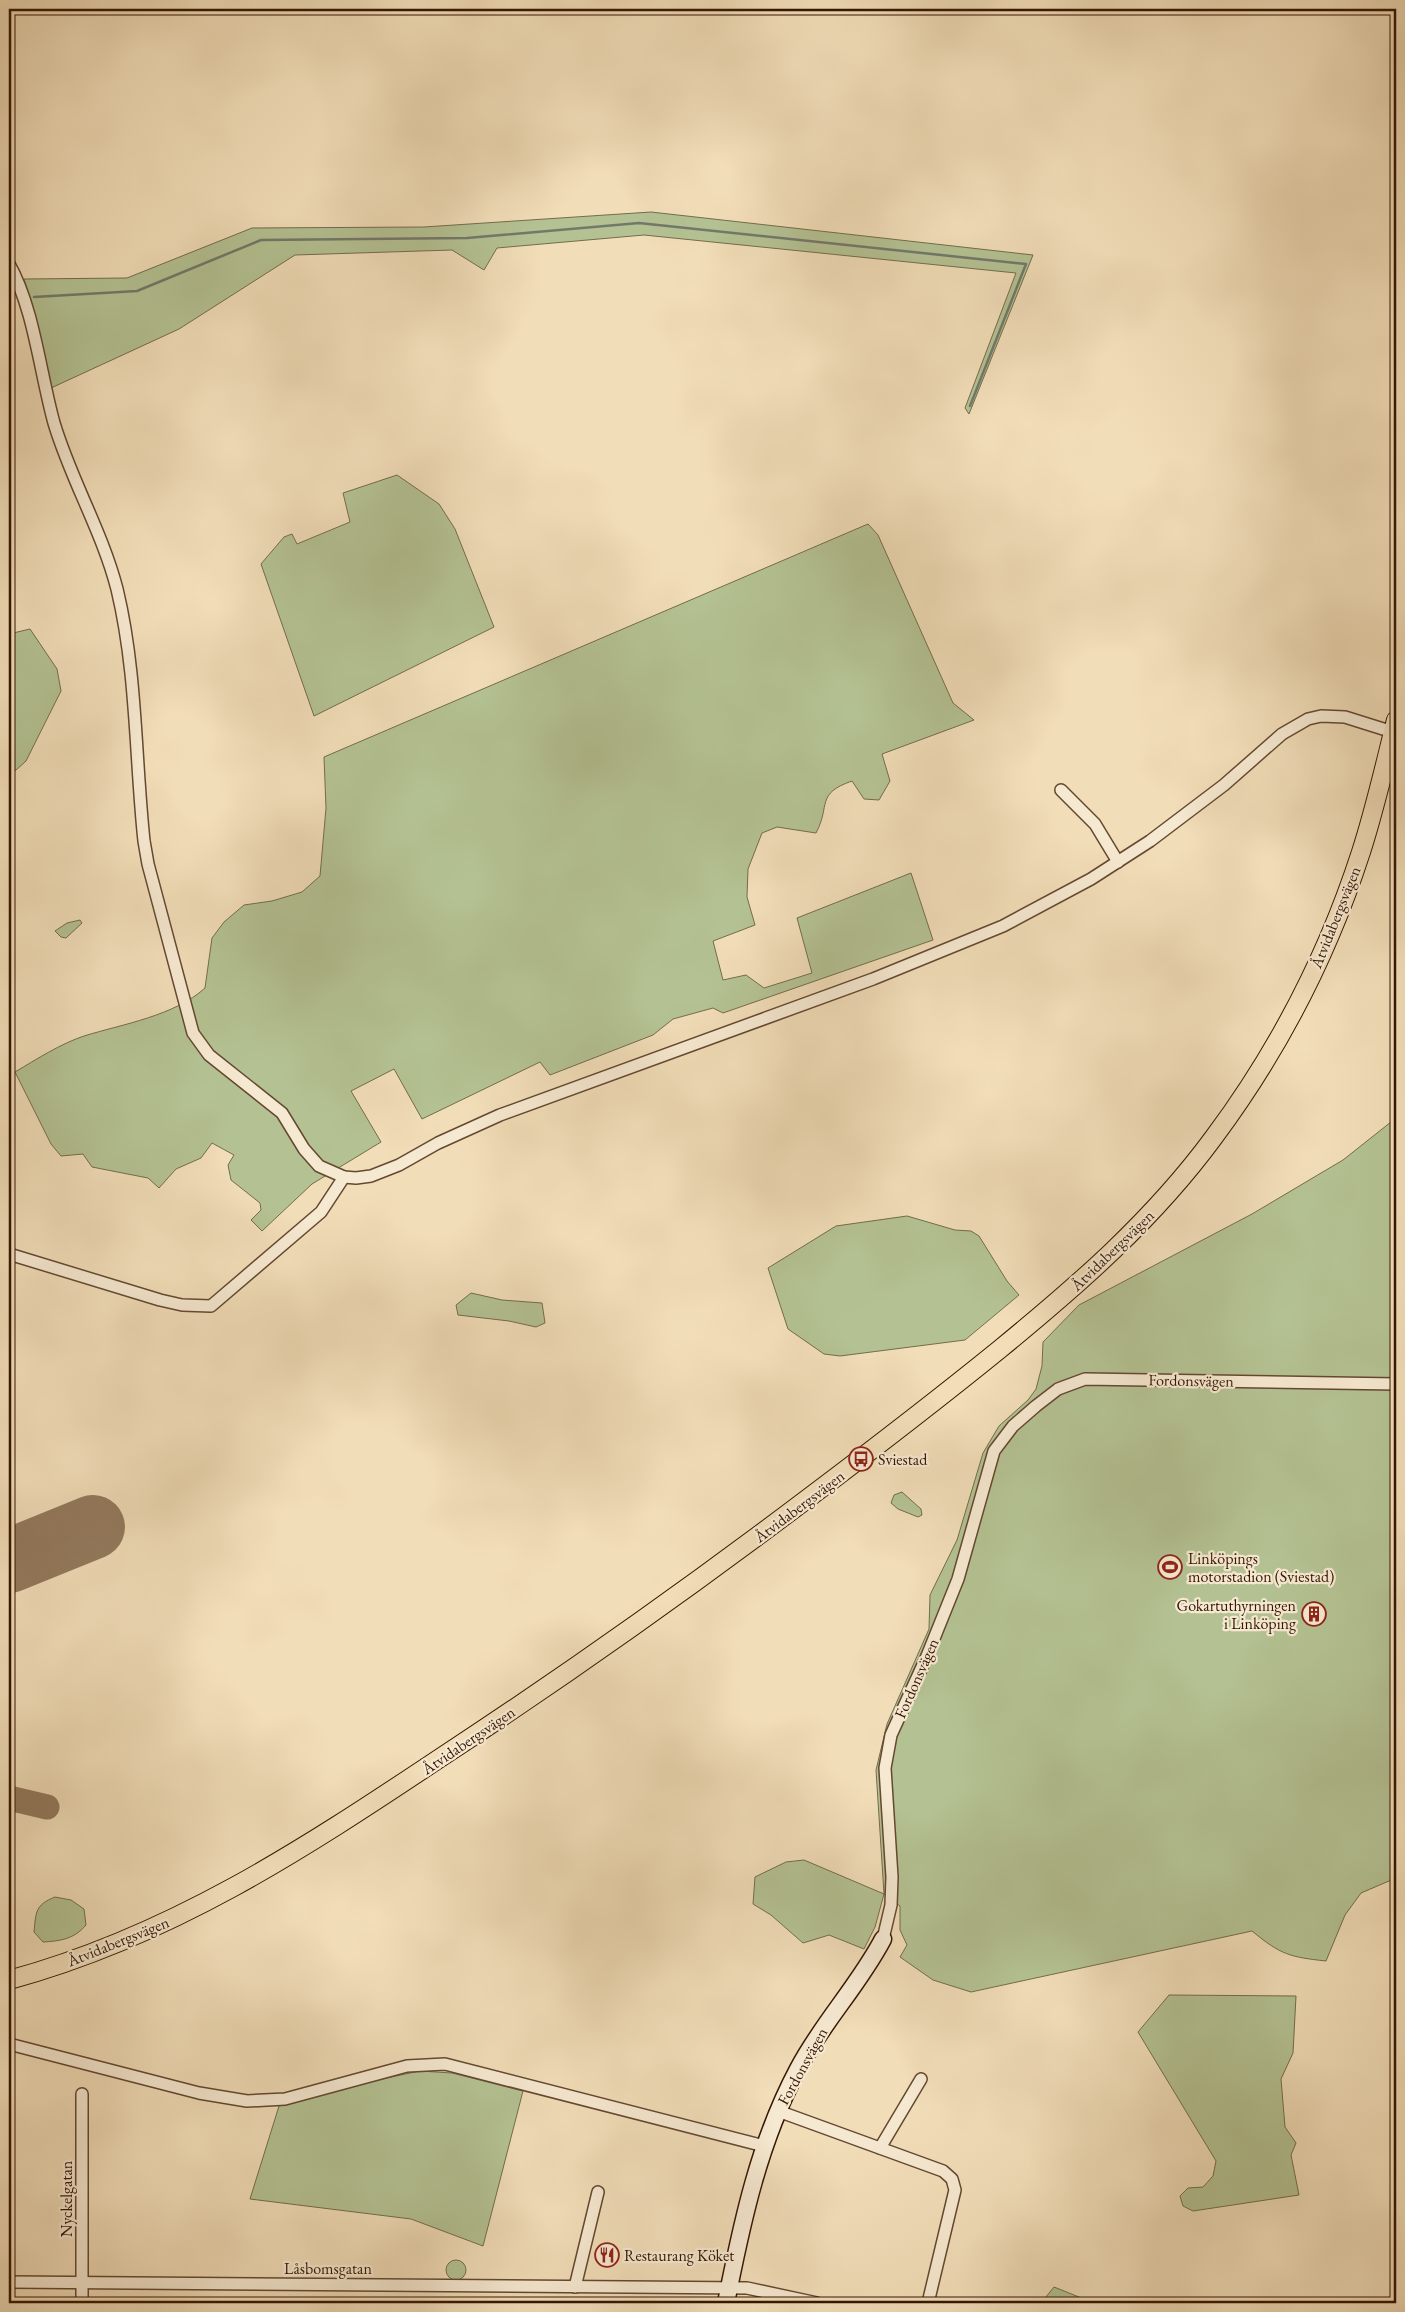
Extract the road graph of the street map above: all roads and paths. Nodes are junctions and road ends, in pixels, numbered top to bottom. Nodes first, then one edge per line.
1 (9, 264) edge
2 (1395, 729) edge
3 (1396, 768) edge
4 (1061, 790) dead end
5 (1118, 862) junction
6 (344, 1177) junction
7 (9, 1254) edge
8 (1396, 1384) edge
9 (883, 1939) joint
10 (9, 1980) edge
11 (9, 1989) edge
12 (9, 2044) edge
13 (922, 2079) dead end
14 (82, 2094) dead end
15 (778, 2111) junction
16 (764, 2146) junction
17 (880, 2148) junction
18 (598, 2192) dead end
19 (9, 2282) edge
20 (82, 2283) junction
21 (575, 2287) junction
22 (727, 2296) edge
23 (82, 2303) edge
24 (817, 2303) edge
25 (928, 2303) edge

1 - 6 street
2 - 5 street
2 - 10 main road, Åtvidabergsvägen
3 - 11 main road, Åtvidabergsvägen
4 - 5 street
5 - 6 street
6 - 7 street
8 - 9 street, Fordonsvägen
9 - 15 street, Fordonsvägen
12 - 16 street
13 - 17 street
14 - 20 street, Nyckelgatan
15 - 16 street, Fordonsvägen
15 - 17 street
16 - 22 street, Fordonsvägen
17 - 25 street
18 - 21 street
19 - 20 street, Låsbomsgatan
20 - 21 street, Låsbomsgatan
20 - 23 street, Nyckelgatan
21 - 22 street, Låsbomsgatan
22 - 24 street, Låsbomsgatan

